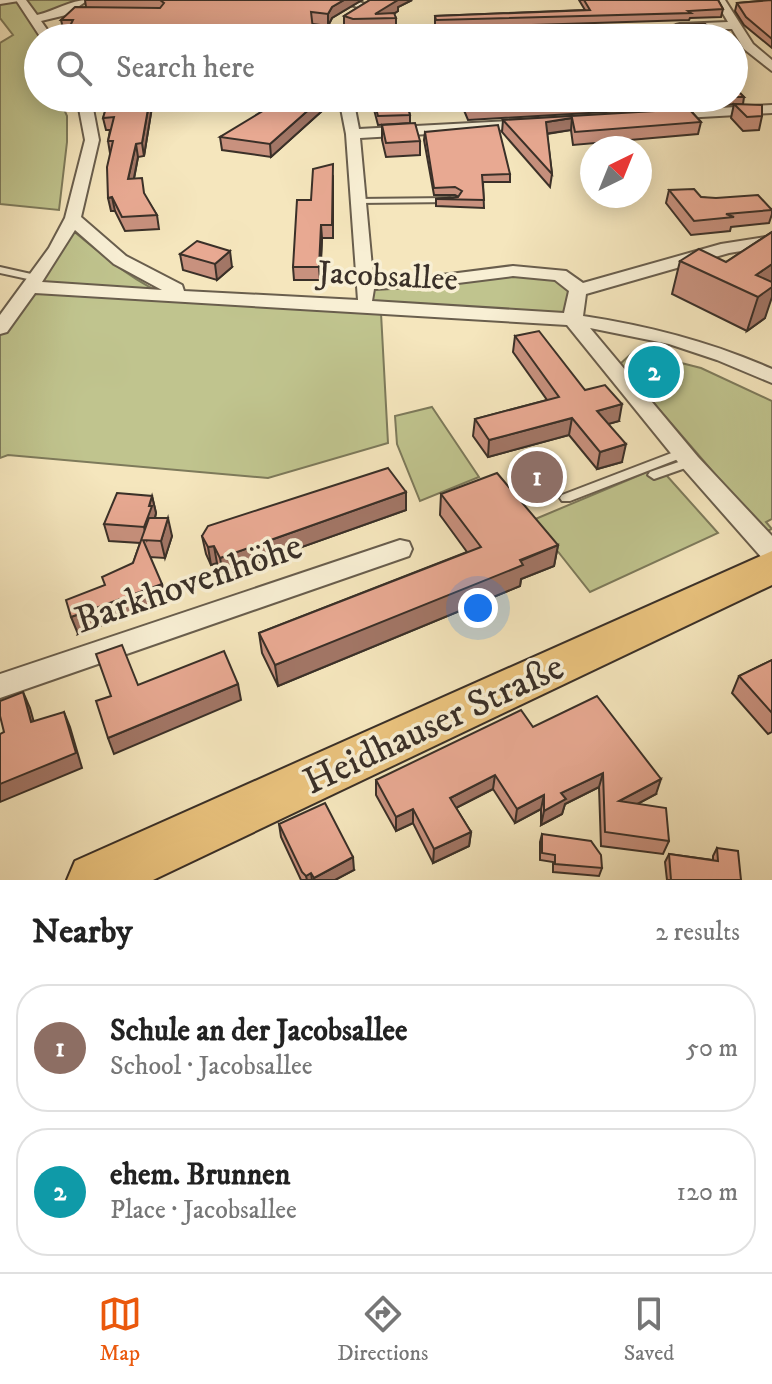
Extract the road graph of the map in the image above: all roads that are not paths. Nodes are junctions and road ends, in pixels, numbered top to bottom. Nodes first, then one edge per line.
1 (22, 0) edge
2 (83, 0) edge
3 (338, 0) edge
4 (0, 2) edge
5 (370, 3) edge
6 (726, 3) edge
7 (62, 13) junction
8 (82, 13) edge
9 (35, 19) junction
10 (38, 24) edge
11 (338, 24) edge
12 (731, 24) edge
13 (748, 46) edge
14 (772, 67) edge
15 (87, 112) edge
16 (349, 112) edge
17 (652, 116) edge
18 (771, 117) edge
19 (554, 122) edge
20 (353, 134) junction
21 (455, 200) edge
22 (358, 201) junction
23 (73, 218) junction
24 (772, 241) edge
25 (0, 270) edge
26 (33, 283) junction
27 (365, 284) junction
28 (580, 290) junction
29 (200, 297) junction
30 (364, 307) junction
31 (573, 320) junction
32 (0, 328) edge
33 (772, 377) edge
34 (686, 457) junction
35 (654, 475) dead end
36 (566, 498) dead end
37 (400, 549) dead end
38 (772, 552) edge
39 (772, 567) edge
40 (0, 686) edge
41 (94, 880) edge

1 - 4 lane
1 - 9 street
2 - 7 street
3 - 5 street
5 - 11 street
6 - 12 street
7 - 8 lane
7 - 9 street
9 - 10 street
13 - 14 street
15 - 23 street
16 - 20 street
17 - 18 street
19 - 20 street
20 - 22 street
21 - 22 lane
22 - 27 street
23 - 26 street
23 - 29 street, Jacobsallee
24 - 28 street
25 - 26 lane
26 - 29 street, Jacobsallee
26 - 32 street
27 - 28 street, Jacobsallee
27 - 30 street
28 - 31 street
29 - 30 street, Jacobsallee
30 - 31 street, Jacobsallee
31 - 33 street, Jacobsallee
31 - 34 street
34 - 35 lane
34 - 36 lane
34 - 38 street
37 - 40 street, Barkhovenhöhe
39 - 41 main road, Heidhauser Straße

